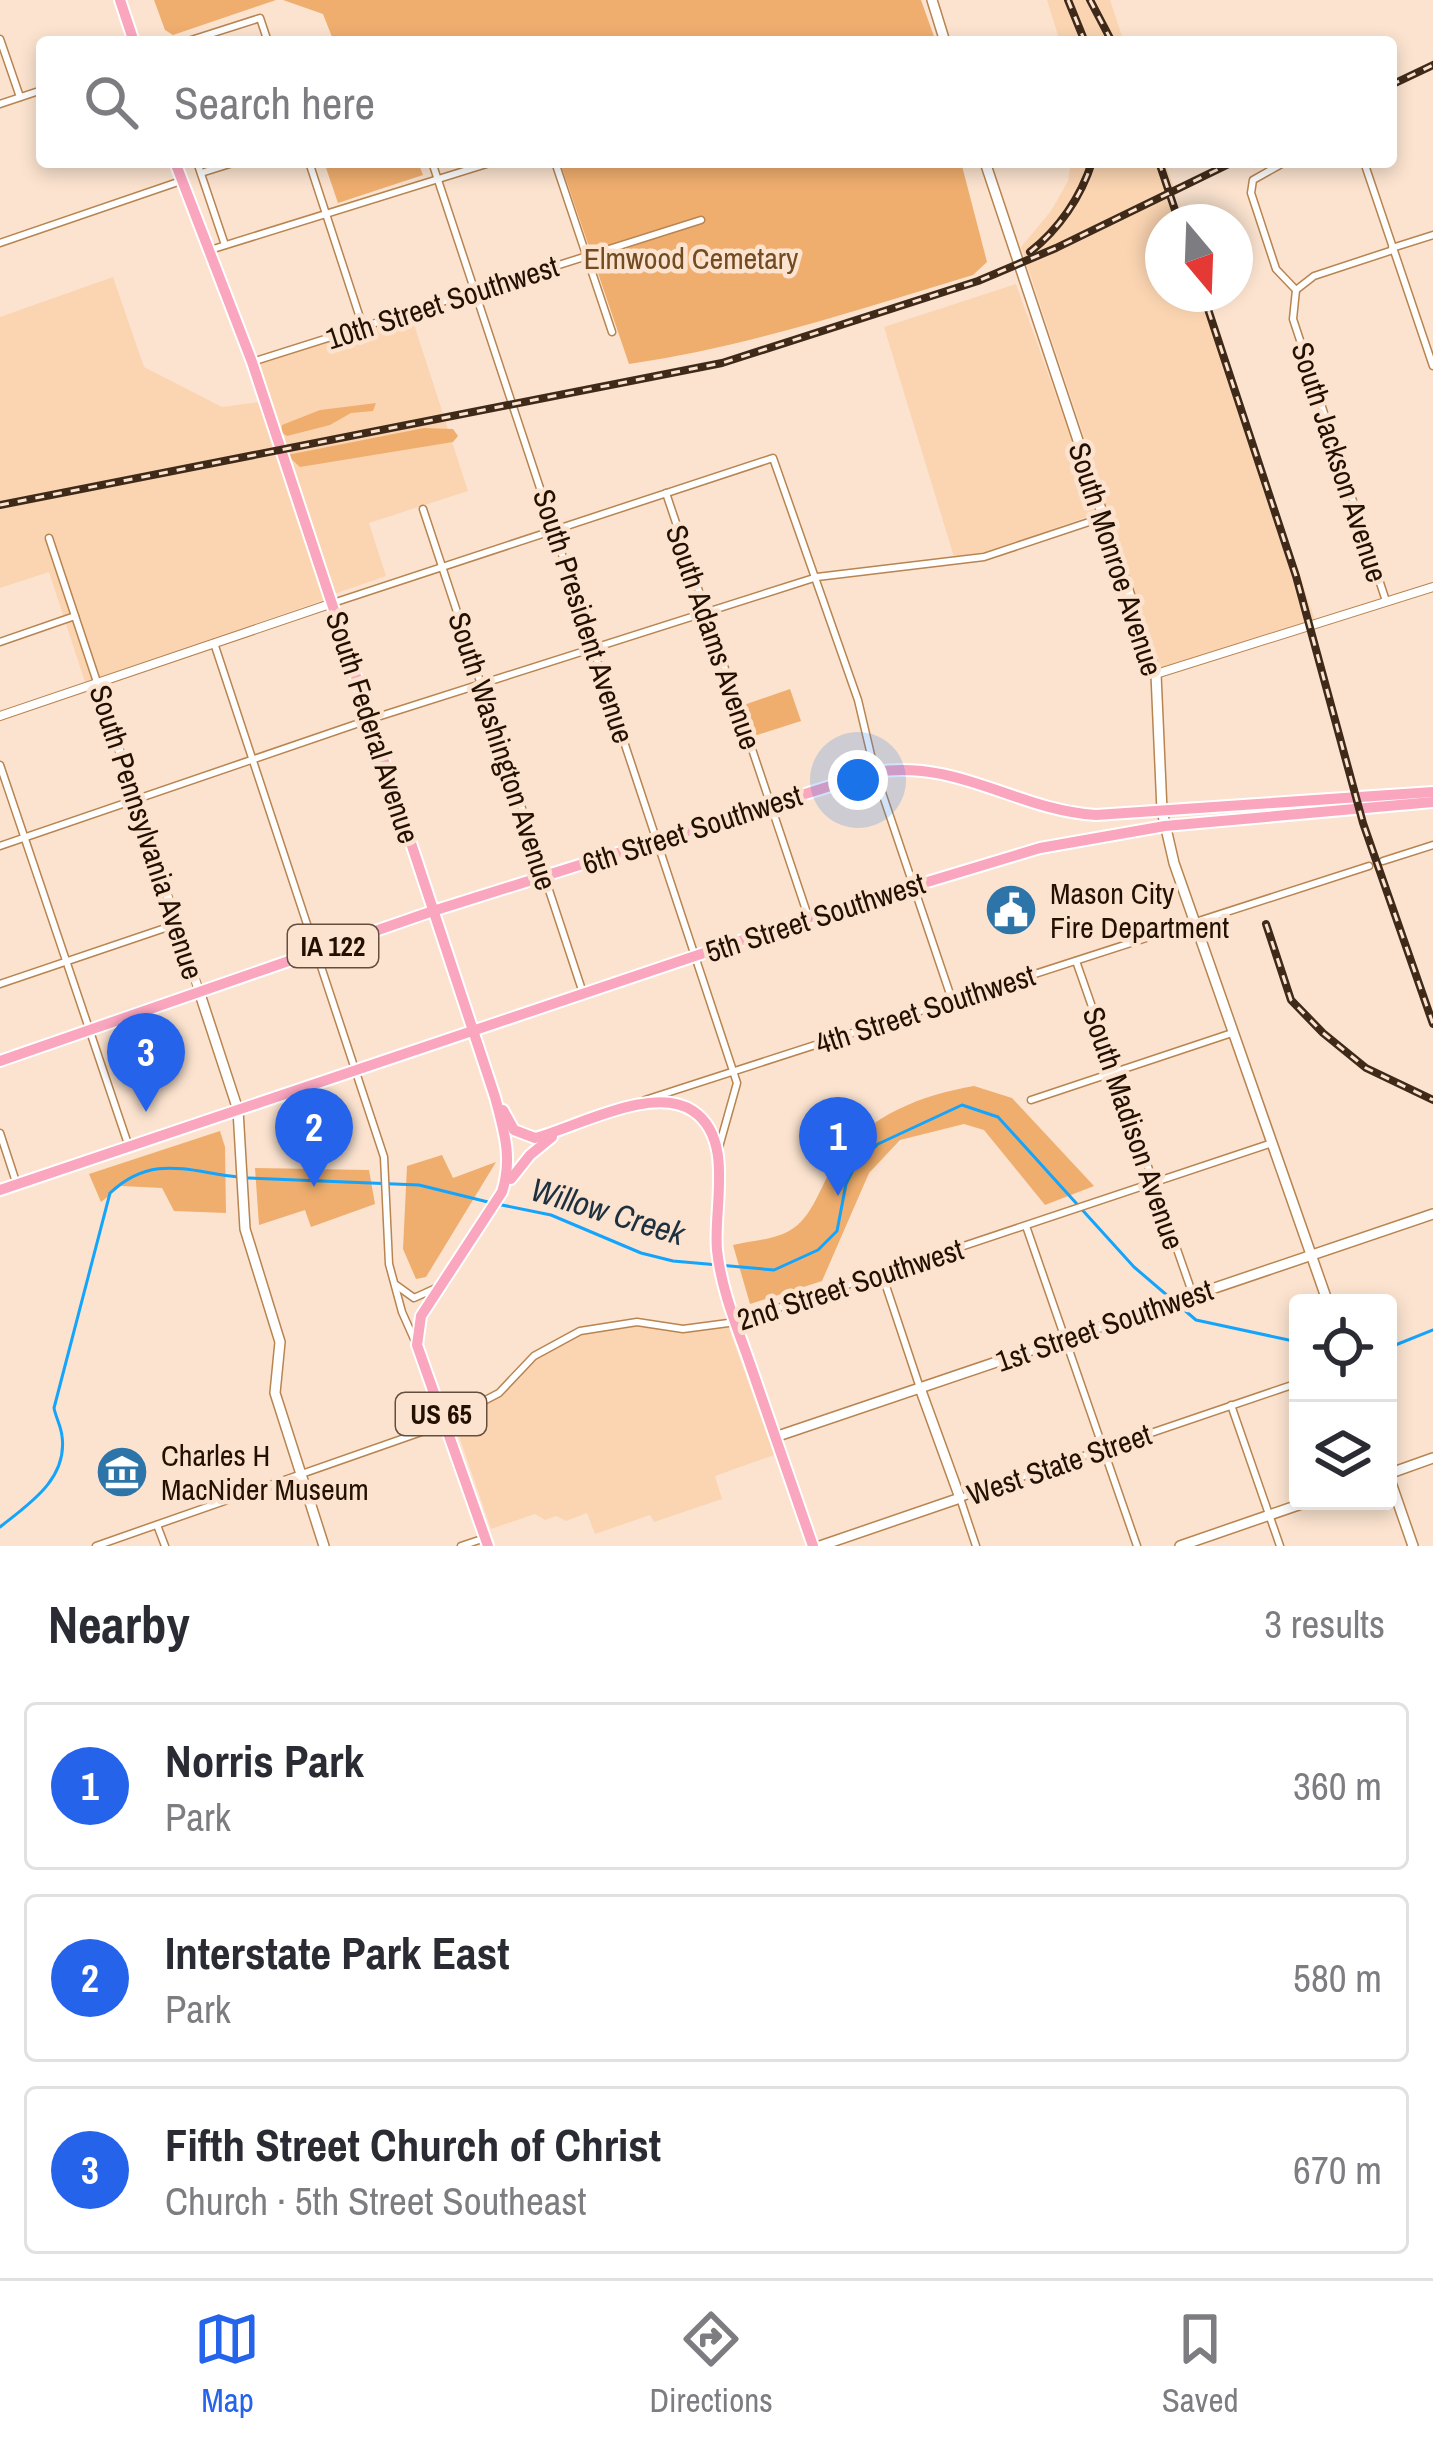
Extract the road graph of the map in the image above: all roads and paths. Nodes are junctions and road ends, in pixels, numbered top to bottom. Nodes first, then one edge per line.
1 (120, 0) edge
2 (932, 0) edge
3 (132, 36) edge
4 (205, 36) edge
5 (266, 36) edge
6 (944, 36) edge
7 (0, 39) edge
8 (36, 92) edge
9 (20, 98) junction
10 (0, 104) edge
11 (177, 168) edge
12 (199, 168) edge
13 (217, 168) edge
14 (311, 168) edge
15 (435, 168) edge
16 (474, 168) edge
17 (557, 168) edge
18 (987, 168) edge
19 (1275, 168) edge
20 (1366, 168) edge
21 (201, 173) junction
22 (438, 179) junction
23 (182, 181) junction
24 (327, 214) junction
25 (701, 220) dead end
26 (1433, 235) edge
27 (0, 243) edge
28 (224, 245) junction
29 (1393, 249) junction
30 (206, 251) junction
31 (587, 256) junction
32 (1296, 290) junction
33 (476, 292) junction
34 (364, 327) junction
35 (612, 332) dead end
36 (252, 362) junction
37 (1433, 366) edge
38 (666, 493) junction
39 (423, 509) dead end
40 (1104, 517) junction
41 (556, 529) junction
42 (49, 538) dead end
43 (442, 566) junction
44 (817, 578) junction
45 (1433, 587) edge
46 (1386, 601) junction
47 (332, 603) junction
48 (706, 612) junction
49 (74, 616) junction
50 (0, 642) edge
51 (214, 643) junction
52 (595, 648) junction
53 (1156, 674) junction
54 (98, 683) junction
55 (481, 684) junction
56 (0, 716) edge
57 (371, 719) junction
58 (253, 760) junction
59 (0, 766) edge
60 (875, 772) junction
61 (1433, 793) edge
62 (136, 800) junction
63 (1433, 802) edge
64 (771, 805) junction
65 (1162, 811) junction
66 (1165, 826) junction
67 (25, 838) junction
68 (657, 841) junction
69 (1433, 845) edge
70 (0, 846) edge
71 (1383, 861) dead end
72 (1369, 866) dead end
73 (544, 877) junction
74 (912, 885) junction
75 (433, 911) junction
76 (808, 918) junction
77 (1195, 922) junction
78 (177, 924) junction
79 (317, 951) junction
80 (694, 956) junction
81 (1076, 961) junction
82 (65, 962) junction
83 (0, 984) edge
84 (200, 991) junction
85 (583, 993) junction
86 (952, 1000) junction
87 (88, 1030) junction
88 (472, 1030) junction
89 (1233, 1032) junction
90 (0, 1061) edge
91 (357, 1070) junction
92 (733, 1071) junction
93 (1114, 1072) junction
94 (495, 1096) junction
95 (1031, 1100) dead end
96 (619, 1109) junction
97 (238, 1110) junction
98 (565, 1128) junction
99 (0, 1133) edge
100 (1272, 1143) junction
101 (129, 1147) junction
102 (718, 1151) junction
103 (1152, 1184) junction
104 (17, 1185) junction
105 (0, 1190) edge
106 (502, 1192) junction
107 (1433, 1214) edge
108 (1026, 1226) junction
109 (1311, 1255) junction
110 (882, 1274) junction
111 (394, 1282) junction
112 (441, 1285) junction
113 (1325, 1294) edge
114 (1192, 1295) junction
115 (736, 1322) junction
116 (1065, 1338) junction
117 (417, 1345) junction
118 (1289, 1386) edge
119 (920, 1388) junction
120 (1231, 1405) junction
121 (443, 1420) junction
122 (775, 1436) junction
123 (1103, 1448) junction
124 (1433, 1458) edge
125 (1397, 1471) edge
126 (300, 1476) junction
127 (960, 1498) junction
128 (1397, 1500) edge
129 (1289, 1508) edge
130 (1270, 1515) junction
131 (157, 1525) junction
132 (487, 1542) edge
133 (95, 1546) edge
134 (165, 1546) edge
135 (324, 1546) edge
136 (460, 1546) edge
137 (817, 1546) edge
138 (976, 1546) edge
139 (1137, 1546) edge
140 (1180, 1546) edge
141 (1280, 1546) edge
142 (1413, 1546) edge

1 - 3 main road
2 - 6 main road
4 - 5 street
7 - 9 street
8 - 9 street
9 - 10 street
11 - 23 main road, South Federal Avenue
12 - 21 street
13 - 21 street
14 - 24 street
15 - 22 street, South President Avenue
16 - 22 street
17 - 31 street
18 - 40 main road, South Monroe Avenue
19 - 32 street, South Jackson Avenue
20 - 29 street
21 - 28 street
22 - 24 street
22 - 33 street, South President Avenue
23 - 27 street
23 - 30 main road, South Federal Avenue
24 - 28 street
24 - 34 street
25 - 31 street, 10th Street Southwest
26 - 29 street
28 - 30 street
29 - 32 street
29 - 37 street
30 - 36 main road, South Federal Avenue
31 - 33 street, 10th Street Southwest
31 - 35 street
32 - 46 street, South Jackson Avenue
33 - 34 street, 10th Street Southwest
33 - 41 street, South President Avenue
34 - 36 street, 10th Street Southwest
36 - 47 main road, South Federal Avenue
38 - 41 street
38 - 44 street
38 - 48 street, South Adams Avenue
39 - 43 street, South Washington Avenue
40 - 44 street
40 - 53 main road, South Monroe Avenue
41 - 43 street
41 - 52 street, South President Avenue
42 - 49 street, South Pennsylvania Avenue
43 - 47 street
43 - 55 street, South Washington Avenue
44 - 48 street
44 - 60 street
45 - 46 street
46 - 53 street
47 - 51 street
47 - 57 main road, South Federal Avenue
48 - 52 street
48 - 64 street, South Adams Avenue
49 - 50 street
49 - 54 street, South Pennsylvania Avenue
51 - 54 street
51 - 58 street
52 - 55 street
52 - 68 street, South President Avenue
53 - 65 main road, South Monroe Avenue
54 - 56 street
54 - 62 street, South Pennsylvania Avenue
55 - 57 street
55 - 73 street, South Washington Avenue
57 - 58 street
57 - 75 main road, South Federal Avenue
58 - 62 street
58 - 79 street
59 - 67 street
60 - 64 main road, 6th Street Southwest
60 - 65 main road, 6th Street Southwest
60 - 74 street
61 - 65 main road
62 - 67 street
62 - 78 street, South Pennsylvania Avenue
63 - 66 main road
64 - 68 main road, 6th Street Southwest
64 - 76 street, South Adams Avenue
65 - 66 main road, South Monroe Avenue
66 - 74 main road, 5th Street Southwest
66 - 77 main road, South Monroe Avenue
67 - 70 street
67 - 82 street
68 - 73 main road, 6th Street Southwest
68 - 80 street, South President Avenue
69 - 71 street
72 - 77 street, 4th Street Southwest
73 - 75 main road, 6th Street Southwest
73 - 85 street, South Washington Avenue
74 - 76 main road, 5th Street Southwest
74 - 86 street
75 - 79 main road, IA 122
75 - 88 main road, South Federal Avenue
76 - 80 main road, 5th Street Southwest
77 - 81 street, 4th Street Southwest
77 - 89 main road, South Monroe Avenue
78 - 82 street
78 - 84 street, South Pennsylvania Avenue
79 - 84 main road, IA 122
79 - 91 street
80 - 85 main road, 5th Street Southwest
80 - 92 street, South President Avenue
81 - 86 street, 4th Street Southwest
81 - 93 street, South Madison Avenue
82 - 83 street
82 - 87 street
84 - 87 main road, IA 122
84 - 97 main road, South Pennsylvania Avenue
85 - 88 main road, 5th Street Southwest
86 - 92 street, 4th Street Southwest
87 - 90 main road, IA 122
87 - 101 street
88 - 91 main road, 5th Street Southwest
88 - 94 main road, South Federal Avenue
89 - 93 street
89 - 100 main road, South Monroe Avenue
91 - 97 main road, 5th Street Southwest
91 - 111 street
92 - 96 street, 4th Street Southwest
92 - 102 street
93 - 95 street
93 - 103 street, South Madison Avenue
94 - 98 main road
94 - 106 main road, South Federal Avenue
96 - 98 main road
96 - 102 main road
97 - 101 main road, 5th Street Southwest
97 - 126 main road, South Pennsylvania Avenue
98 - 106 main road
99 - 104 street
100 - 103 street, 2nd Street Southwest
100 - 109 main road, South Monroe Avenue
101 - 104 main road, 5th Street Southwest
102 - 115 main road
103 - 108 street, 2nd Street Southwest
103 - 114 street, South Madison Avenue
104 - 105 main road, 5th Street Southwest
106 - 112 main road
107 - 109 main road, 1st Street Southwest
108 - 110 street, 2nd Street Southwest
108 - 116 street
109 - 113 main road, South Monroe Avenue
109 - 114 main road, 1st Street Southwest
110 - 115 street, 2nd Street Southwest
110 - 119 street
111 - 112 street
111 - 117 street
112 - 117 main road
114 - 116 main road, 1st Street Southwest
115 - 121 street, 2nd Street Southwest
115 - 122 main road
116 - 119 main road, 1st Street Southwest
116 - 123 street
117 - 121 main road, US 65
118 - 120 street, West State Street
119 - 122 main road, 1st Street Southwest
119 - 127 main road
120 - 123 street, West State Street
120 - 130 street
121 - 126 street, 2nd Street Southwest
121 - 132 main road, US 65
122 - 137 main road
123 - 127 street, West State Street
123 - 139 street
124 - 125 main road
126 - 131 street, 2nd Street Southwest
126 - 135 main road, South Pennsylvania Avenue
127 - 137 main road, West State Street
127 - 138 street
128 - 142 main road
129 - 130 main road
130 - 140 main road
130 - 141 street
131 - 133 street, 2nd Street Southwest
131 - 134 street
132 - 136 street

